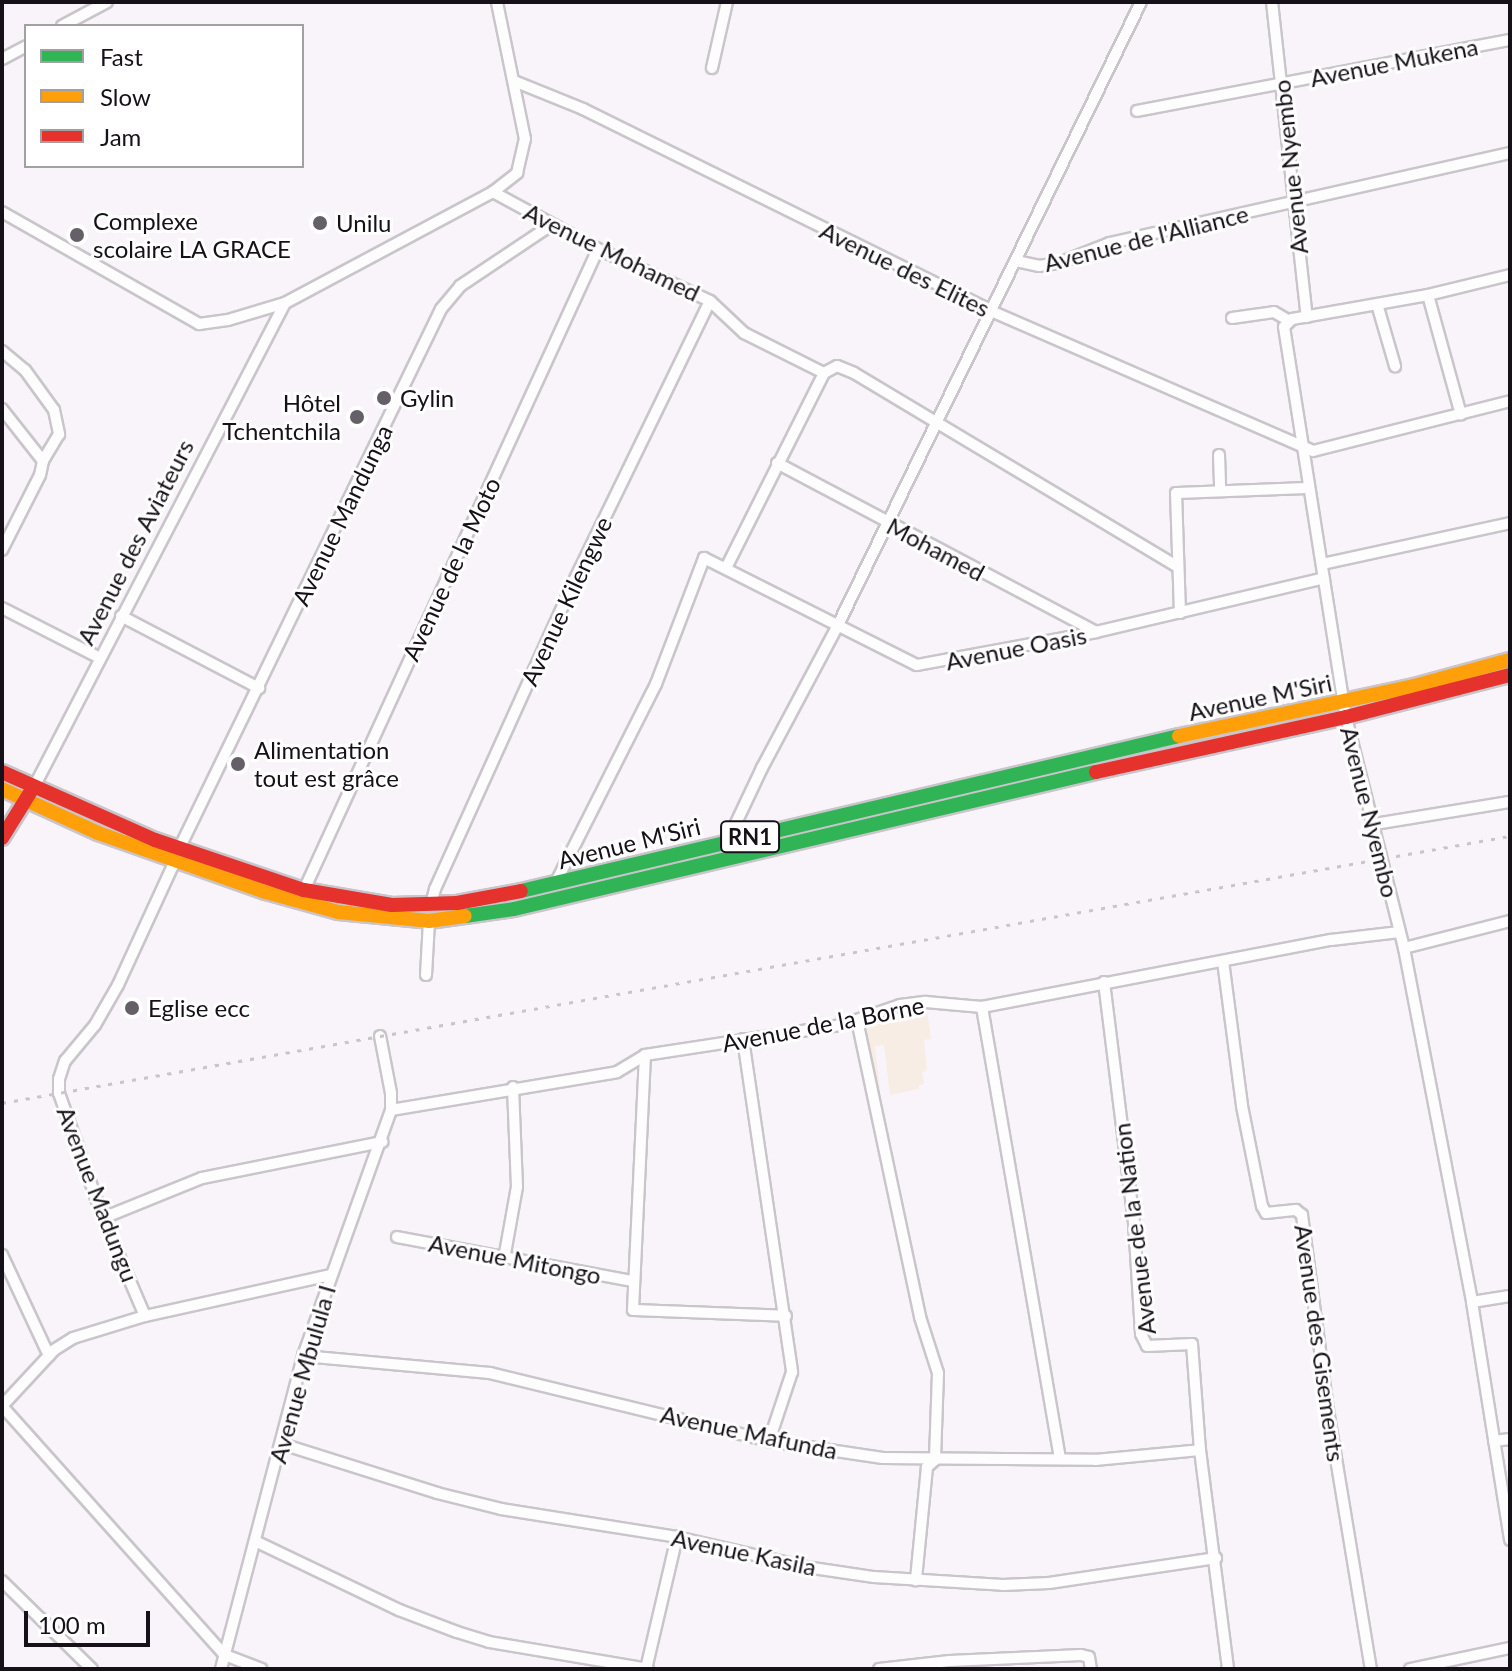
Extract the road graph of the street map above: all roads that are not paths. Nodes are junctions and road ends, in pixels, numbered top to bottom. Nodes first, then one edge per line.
1 (107, 2) edge
2 (497, 2) edge
3 (727, 2) edge
4 (1141, 2) edge
5 (1272, 2) edge
6 (66, 24) edge
7 (1510, 40) edge
8 (24, 47) edge
9 (2, 59) edge
10 (712, 68) dead end
11 (514, 81) junction
12 (1280, 83) junction
13 (1137, 111) dead end
14 (1510, 153) edge
15 (493, 192) junction
16 (1293, 203) junction
17 (2, 212) edge
18 (551, 225) junction
19 (598, 249) junction
20 (1016, 261) junction
21 (1510, 275) edge
22 (1428, 295) junction
23 (710, 301) junction
24 (285, 303) junction
25 (1377, 304) junction
26 (991, 311) junction
27 (1307, 317) junction
28 (1232, 318) dead end
29 (1288, 320) junction
30 (2, 351) edge
31 (1395, 366) dead end
32 (824, 373) junction
33 (1510, 401) edge
34 (2, 409) edge
35 (1461, 415) junction
36 (936, 420) junction
37 (1301, 445) junction
38 (1219, 455) dead end
39 (43, 461) junction
40 (777, 463) junction
41 (1308, 488) junction
42 (1220, 490) junction
43 (886, 522) junction
44 (1510, 523) edge
45 (2, 550) edge
46 (1322, 564) junction
47 (1177, 566) junction
48 (726, 568) junction
49 (1324, 578) junction
50 (2, 608) edge
51 (1180, 613) junction
52 (121, 616) junction
53 (837, 627) junction
54 (1096, 632) junction
55 (100, 658) junction
56 (1510, 660) edge
57 (1510, 675) edge
58 (259, 688) junction
59 (1344, 701) junction
60 (1346, 717) junction
61 (2, 772) edge
62 (34, 787) junction
63 (2, 789) edge
64 (25, 801) junction
65 (1510, 802) edge
66 (1375, 824) junction
67 (2, 838) edge
68 (727, 842) junction
69 (177, 854) junction
70 (555, 884) junction
71 (304, 890) junction
72 (512, 901) junction
73 (431, 905) junction
74 (429, 921) junction
75 (1510, 921) edge
76 (1400, 932) junction
77 (1404, 948) junction
78 (1223, 961) junction
79 (426, 975) dead end
80 (1104, 982) junction
81 (982, 1007) junction
82 (857, 1020) junction
83 (380, 1036) dead end
84 (743, 1039) junction
85 (645, 1055) junction
86 (513, 1087) junction
87 (391, 1110) junction
88 (382, 1142) junction
89 (103, 1218) junction
90 (397, 1237) dead end
91 (2, 1255) edge
92 (504, 1259) junction
93 (330, 1275) junction
94 (632, 1281) junction
95 (1510, 1296) edge
96 (1472, 1302) junction
97 (145, 1316) junction
98 (786, 1316) junction
99 (49, 1356) junction
100 (303, 1356) junction
101 (2, 1406) edge
102 (1510, 1439) edge
103 (769, 1441) junction
104 (1494, 1441) junction
105 (282, 1444) junction
106 (1200, 1450) junction
107 (1060, 1457) junction
108 (935, 1460) junction
109 (677, 1537) junction
110 (1510, 1540) edge
111 (255, 1541) junction
112 (1216, 1558) junction
113 (916, 1580) junction
114 (2, 1581) edge
115 (1510, 1648) edge
116 (225, 1655) junction
117 (92, 1669) edge
118 (221, 1669) edge
119 (261, 1669) edge
120 (647, 1669) edge
121 (879, 1669) edge
122 (1091, 1669) edge
123 (1228, 1669) edge
124 (1371, 1669) edge
125 (1410, 1669) edge

1 - 6 street
2 - 11 street
3 - 10 street
4 - 20 street
5 - 12 street, Avenue Nyembo
7 - 12 street, Avenue Mukena
8 - 9 street
11 - 15 street
11 - 26 street, Avenue des Elites
12 - 13 street, Avenue Mukena
12 - 16 street, Avenue Nyembo
14 - 16 street, Avenue de l'Alliance
15 - 18 street, Avenue Mohamed
15 - 24 street
16 - 20 street, Avenue de l'Alliance
16 - 27 street, Avenue Nyembo
17 - 24 street
18 - 19 street, Avenue Mohamed
18 - 58 street, Avenue Mandunga
19 - 23 street, Avenue Mohamed
19 - 71 street, Avenue de la Moto
20 - 26 street
21 - 22 street
22 - 25 street
22 - 35 street
23 - 32 street, Avenue Mohamed
23 - 73 street, Avenue Kilengwe
24 - 52 street, Avenue des Aviateurs
25 - 27 street
25 - 31 street
26 - 36 street
26 - 37 street, Avenue des Elites
27 - 29 street
28 - 29 street
29 - 37 street, Avenue Nyembo
30 - 39 street
32 - 36 street, Avenue Mohamed
32 - 40 street
33 - 35 street
34 - 39 street
35 - 37 street
36 - 43 street
36 - 47 street, Avenue Mohamed
37 - 41 street, Avenue Nyembo
38 - 42 street
39 - 45 street
40 - 43 street, Mohamed
40 - 48 street
41 - 42 street
41 - 46 street, Avenue Nyembo
42 - 47 street
43 - 53 street
43 - 54 street, Mohamed
44 - 46 street
46 - 49 street, Avenue Nyembo
47 - 51 street
48 - 53 street, Avenue Oasis
48 - 70 street
49 - 51 street, Avenue Oasis
49 - 59 street, Avenue Nyembo
50 - 55 street
51 - 54 street, Avenue Oasis
52 - 55 street, Avenue des Aviateurs
52 - 58 street
53 - 54 street, Avenue Oasis
53 - 68 street
55 - 62 street, Avenue des Aviateurs
56 - 59 main road, Avenue M'Siri / RN1
57 - 60 main road, Avenue M'Siri / RN1
58 - 69 street, Avenue Mandunga
59 - 60 street, Avenue Nyembo
59 - 68 main road, Avenue M'Siri / RN1
60 - 66 street, Avenue Nyembo
60 - 72 main road, Avenue M'Siri / RN1
61 - 62 main road, Avenue M'Siri / RN1
62 - 64 main road, Avenue des Aviateurs
62 - 69 main road, Avenue M'Siri / RN1
63 - 64 main road, Avenue M'Siri / RN1
64 - 67 main road, Avenue des Aviateurs
64 - 69 main road, Avenue M'Siri / RN1
65 - 66 street
66 - 76 street, Avenue Nyembo
68 - 70 main road, Avenue M'Siri / RN1
69 - 71 main road, Avenue M'Siri / RN1
69 - 74 main road, Avenue M'Siri / RN1
69 - 89 street, Avenue Madungu
70 - 72 main road, Avenue M'Siri / RN1
71 - 73 main road, Avenue M'Siri / RN1
72 - 73 main road, Avenue M'Siri / RN1
72 - 74 main road, Avenue M'Siri / RN1
74 - 79 street
75 - 77 street
76 - 77 street, Avenue Nyembo
76 - 78 street, Avenue de la Borne
77 - 96 street, Avenue Nyembo
78 - 80 street, Avenue de la Borne
78 - 124 street, Avenue des Gisements
80 - 81 street, Avenue de la Borne
80 - 106 street, Avenue de la Nation
81 - 82 street, Avenue de la Borne
81 - 107 street
82 - 84 street, Avenue de la Borne
82 - 108 street
83 - 87 street, Avenue Mbulula I
84 - 85 street, Avenue de la Borne
84 - 98 street
85 - 86 street, Avenue de la Borne
85 - 94 street
86 - 87 street, Avenue de la Borne
86 - 92 street
87 - 88 street, Avenue Mbulula I
88 - 89 street
88 - 93 street, Avenue Mbulula I
89 - 97 street, Avenue Madungu
90 - 92 street, Avenue Mitongo
91 - 99 street
92 - 94 street, Avenue Mitongo
93 - 97 street
93 - 100 street, Avenue Mbulula I
94 - 98 street
95 - 96 street
96 - 104 street, Avenue Nyembo
97 - 99 street
98 - 103 street
99 - 101 street
100 - 103 street, Avenue Mafunda
100 - 105 street, Avenue Mbulula I
101 - 116 street
102 - 104 street
103 - 108 street, Avenue Mafunda
104 - 110 street, Avenue Nyembo
105 - 109 street, Avenue Kasila
105 - 111 street, Avenue Mbulula I
106 - 107 street, Avenue Mafunda
106 - 112 street, Avenue de la Nation
107 - 108 street, Avenue Mafunda
108 - 113 street
109 - 113 street, Avenue Kasila
109 - 120 street
111 - 116 street, Avenue Mbulula I
111 - 120 street
112 - 113 street, Avenue Kasila
112 - 123 street, Avenue de la Nation
114 - 117 street
115 - 125 street
116 - 118 street, Avenue Mbulula I
116 - 119 street
121 - 122 street

